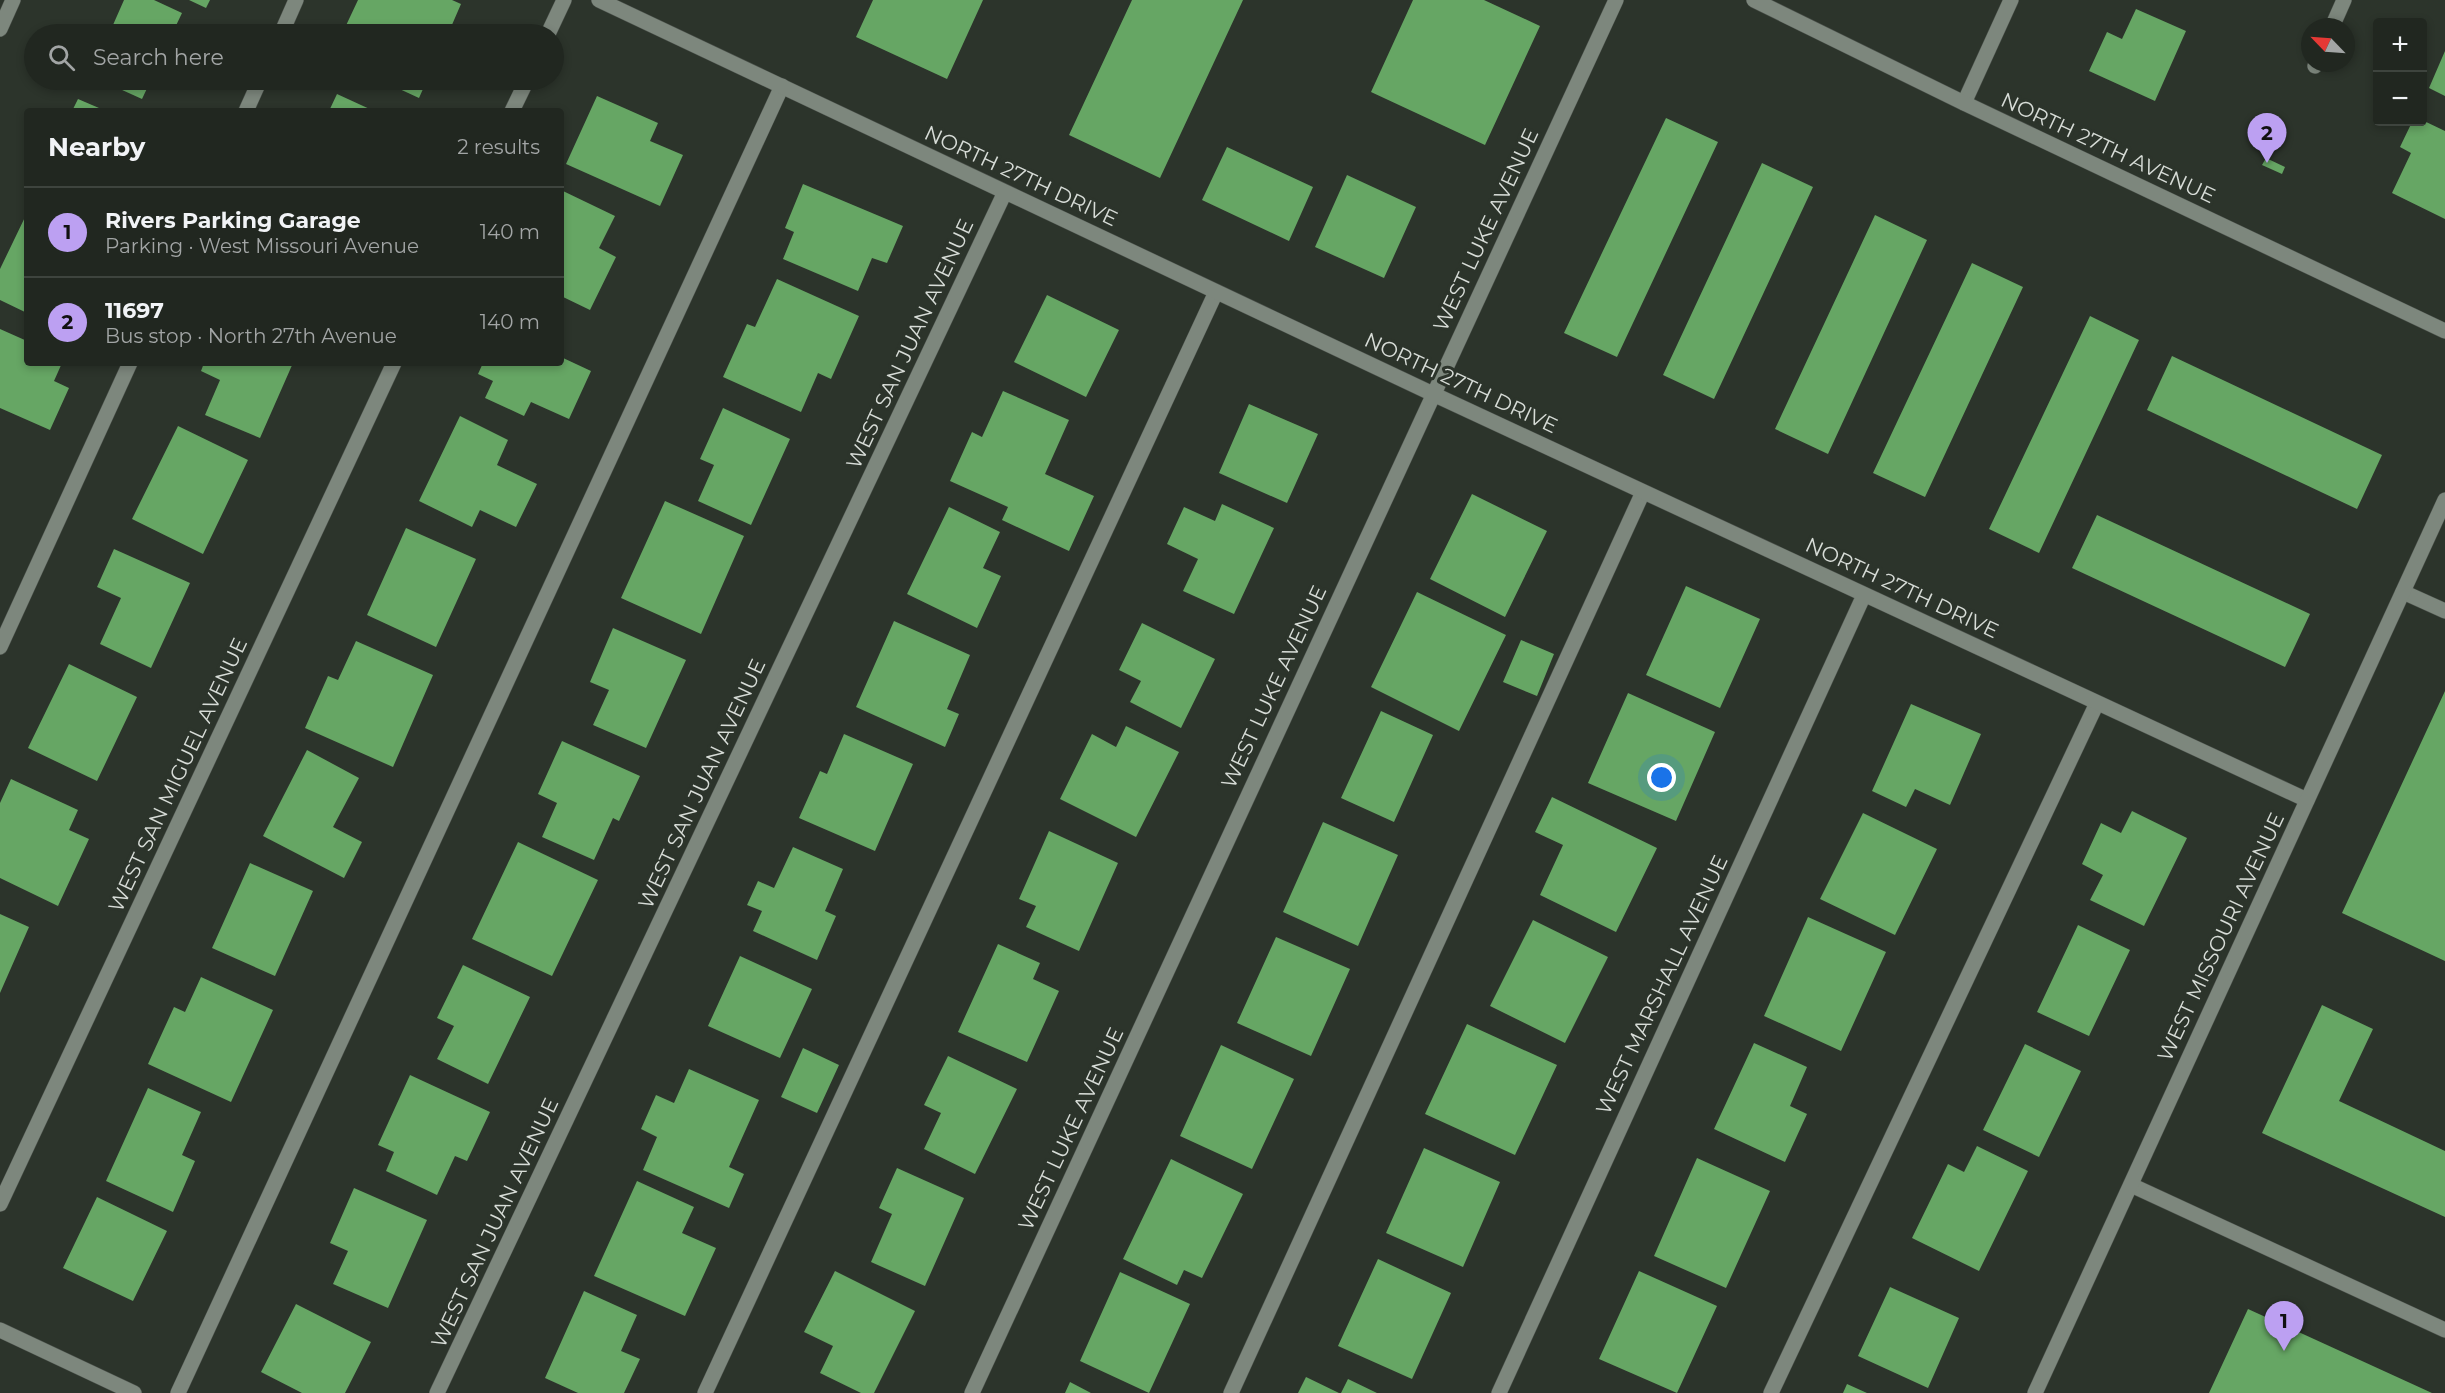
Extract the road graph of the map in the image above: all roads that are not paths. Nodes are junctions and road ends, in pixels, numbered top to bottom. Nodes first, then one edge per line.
1 (13, 0) edge
2 (297, 0) edge
3 (564, 0) edge
4 (599, 0) edge
5 (1616, 0) edge
6 (1754, 0) edge
7 (2011, 0) edge
8 (2344, 0) edge
9 (2336, 18) edge
10 (286, 24) edge
11 (553, 24) edge
12 (0, 29) edge
13 (782, 86) junction
14 (255, 90) edge
15 (522, 90) edge
16 (1964, 103) junction
17 (247, 108) edge
18 (513, 108) edge
19 (1005, 192) junction
20 (1216, 292) junction
21 (2445, 331) edge
22 (129, 366) edge
23 (393, 366) edge
24 (1433, 394) junction
25 (1643, 492) junction
26 (2445, 500) edge
27 (2403, 592) junction
28 (1864, 595) junction
29 (2445, 611) edge
30 (0, 646) edge
31 (2097, 703) junction
32 (2307, 800) junction
33 (2131, 1185) junction
34 (0, 1204) edge
35 (0, 1330) edge
36 (2445, 1330) edge
37 (134, 1393) edge
38 (178, 1393) edge
39 (437, 1393) edge
40 (705, 1393) edge
41 (972, 1393) edge
42 (1231, 1393) edge
43 (1499, 1393) edge
44 (1771, 1393) edge
45 (2035, 1393) edge

1 - 12 street
2 - 10 street
3 - 11 street
4 - 13 street, NORTH 27TH DRIVE
5 - 24 street, WEST LUKE AVENUE
6 - 16 street, NORTH 27TH AVENUE
7 - 16 street
8 - 9 street
13 - 19 street, NORTH 27TH DRIVE
13 - 38 street
14 - 17 street
15 - 18 street
16 - 21 street, NORTH 27TH AVENUE
19 - 20 street, NORTH 27TH DRIVE
19 - 39 street, WEST SAN JUAN AVENUE
20 - 24 street, NORTH 27TH DRIVE
20 - 40 street
22 - 30 street
23 - 34 street, WEST SAN MIGUEL AVENUE
24 - 25 street, NORTH 27TH DRIVE
24 - 41 street, WEST LUKE AVENUE
25 - 28 street, NORTH 27TH DRIVE
25 - 42 street
26 - 27 street, WEST MISSOURI AVENUE
27 - 29 street
27 - 32 street, WEST MISSOURI AVENUE
28 - 31 street, NORTH 27TH DRIVE
28 - 43 street, WEST MARSHALL AVENUE
31 - 32 street, NORTH 27TH DRIVE
31 - 44 street
32 - 33 street, WEST MISSOURI AVENUE
33 - 36 street
33 - 45 street, WEST MISSOURI AVENUE
35 - 37 street

